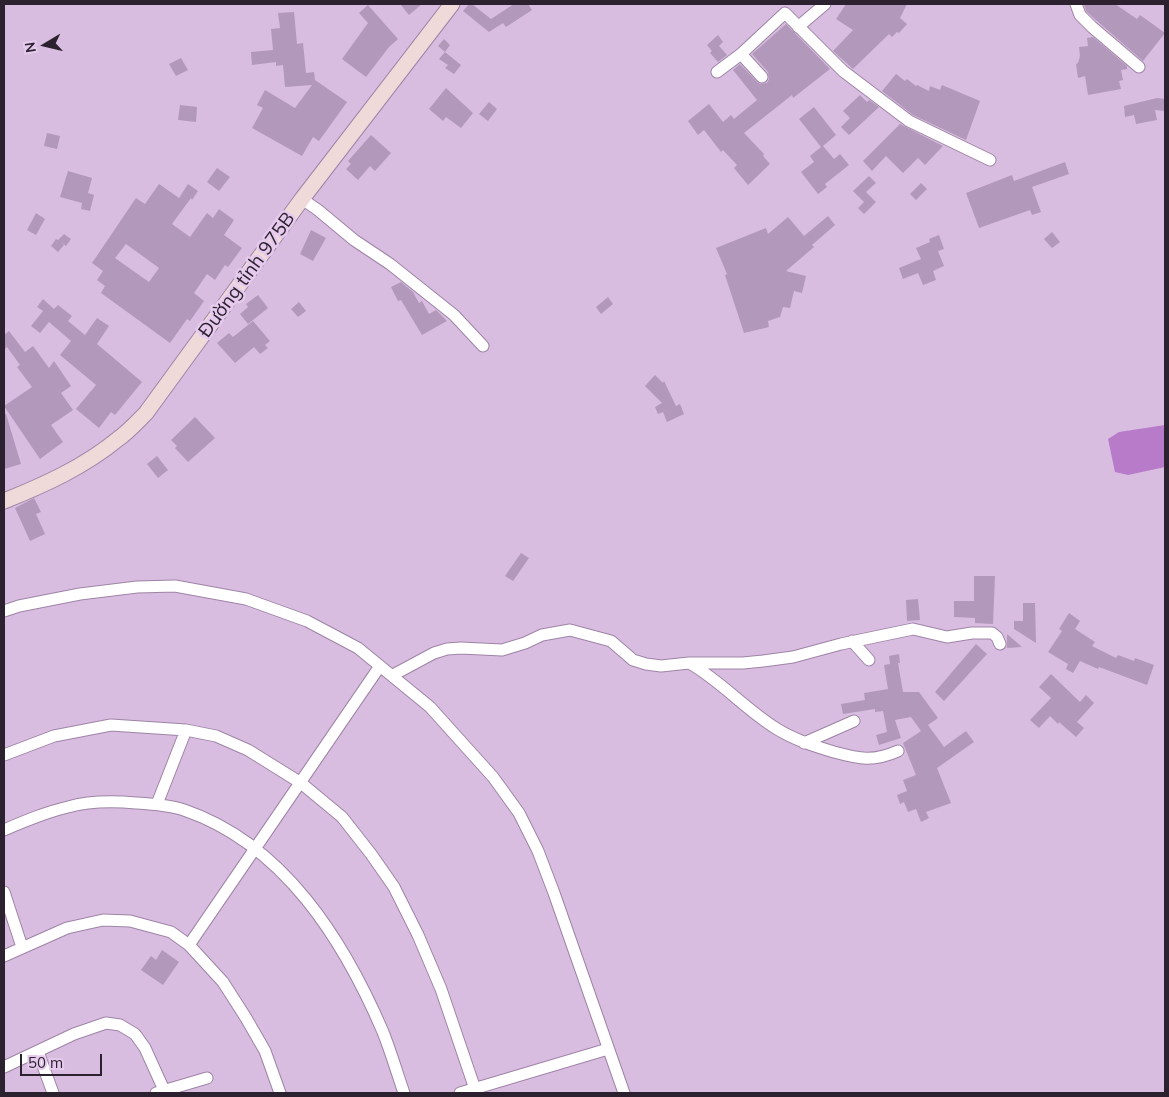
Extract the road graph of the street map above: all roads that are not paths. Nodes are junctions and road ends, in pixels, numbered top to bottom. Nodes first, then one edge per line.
1 (452, 4) edge
2 (825, 4) edge
3 (1076, 4) edge
4 (798, 27) junction
5 (741, 54) junction
6 (1139, 67) dead end
7 (718, 72) dead end
8 (762, 76) dead end
9 (990, 160) dead end
10 (302, 199) junction
11 (483, 346) dead end
12 (4, 501) edge
13 (4, 611) edge
14 (852, 641) junction
15 (1000, 644) dead end
16 (869, 660) dead end
17 (689, 663) junction
18 (380, 666) junction
19 (393, 675) junction
20 (854, 721) dead end
21 (186, 730) junction
22 (804, 743) junction
23 (898, 751) dead end
24 (4, 755) edge
25 (301, 783) junction
26 (157, 804) junction
27 (4, 830) edge
28 (255, 849) junction
29 (4, 892) edge
30 (189, 945) junction
31 (22, 946) junction
32 (4, 956) edge
33 (608, 1049) junction
34 (38, 1052) junction
35 (4, 1067) edge
36 (206, 1078) dead end
37 (474, 1089) junction
38 (160, 1092) edge
39 (53, 1093) edge
40 (280, 1093) edge
41 (404, 1093) edge
42 (460, 1093) edge
43 (624, 1093) edge

1 - 10 main road, Đường tỉnh 975B
2 - 4 street
3 - 6 street
4 - 5 street
4 - 9 street
5 - 7 street
5 - 8 street
10 - 11 street
10 - 12 main road, Đường tỉnh 975B
13 - 18 street
14 - 15 street
14 - 16 street
14 - 17 street
17 - 19 street
17 - 22 street
18 - 19 street
18 - 25 street
19 - 33 street
20 - 22 street
21 - 24 street
21 - 25 street
21 - 26 street
22 - 23 street
25 - 28 street
25 - 37 street
26 - 27 street
26 - 28 street
28 - 30 street
28 - 41 street
29 - 31 street
30 - 31 street
30 - 40 street
31 - 32 street
33 - 37 street
33 - 43 street
34 - 35 street
34 - 38 street
34 - 39 street
36 - 38 street
37 - 42 street

